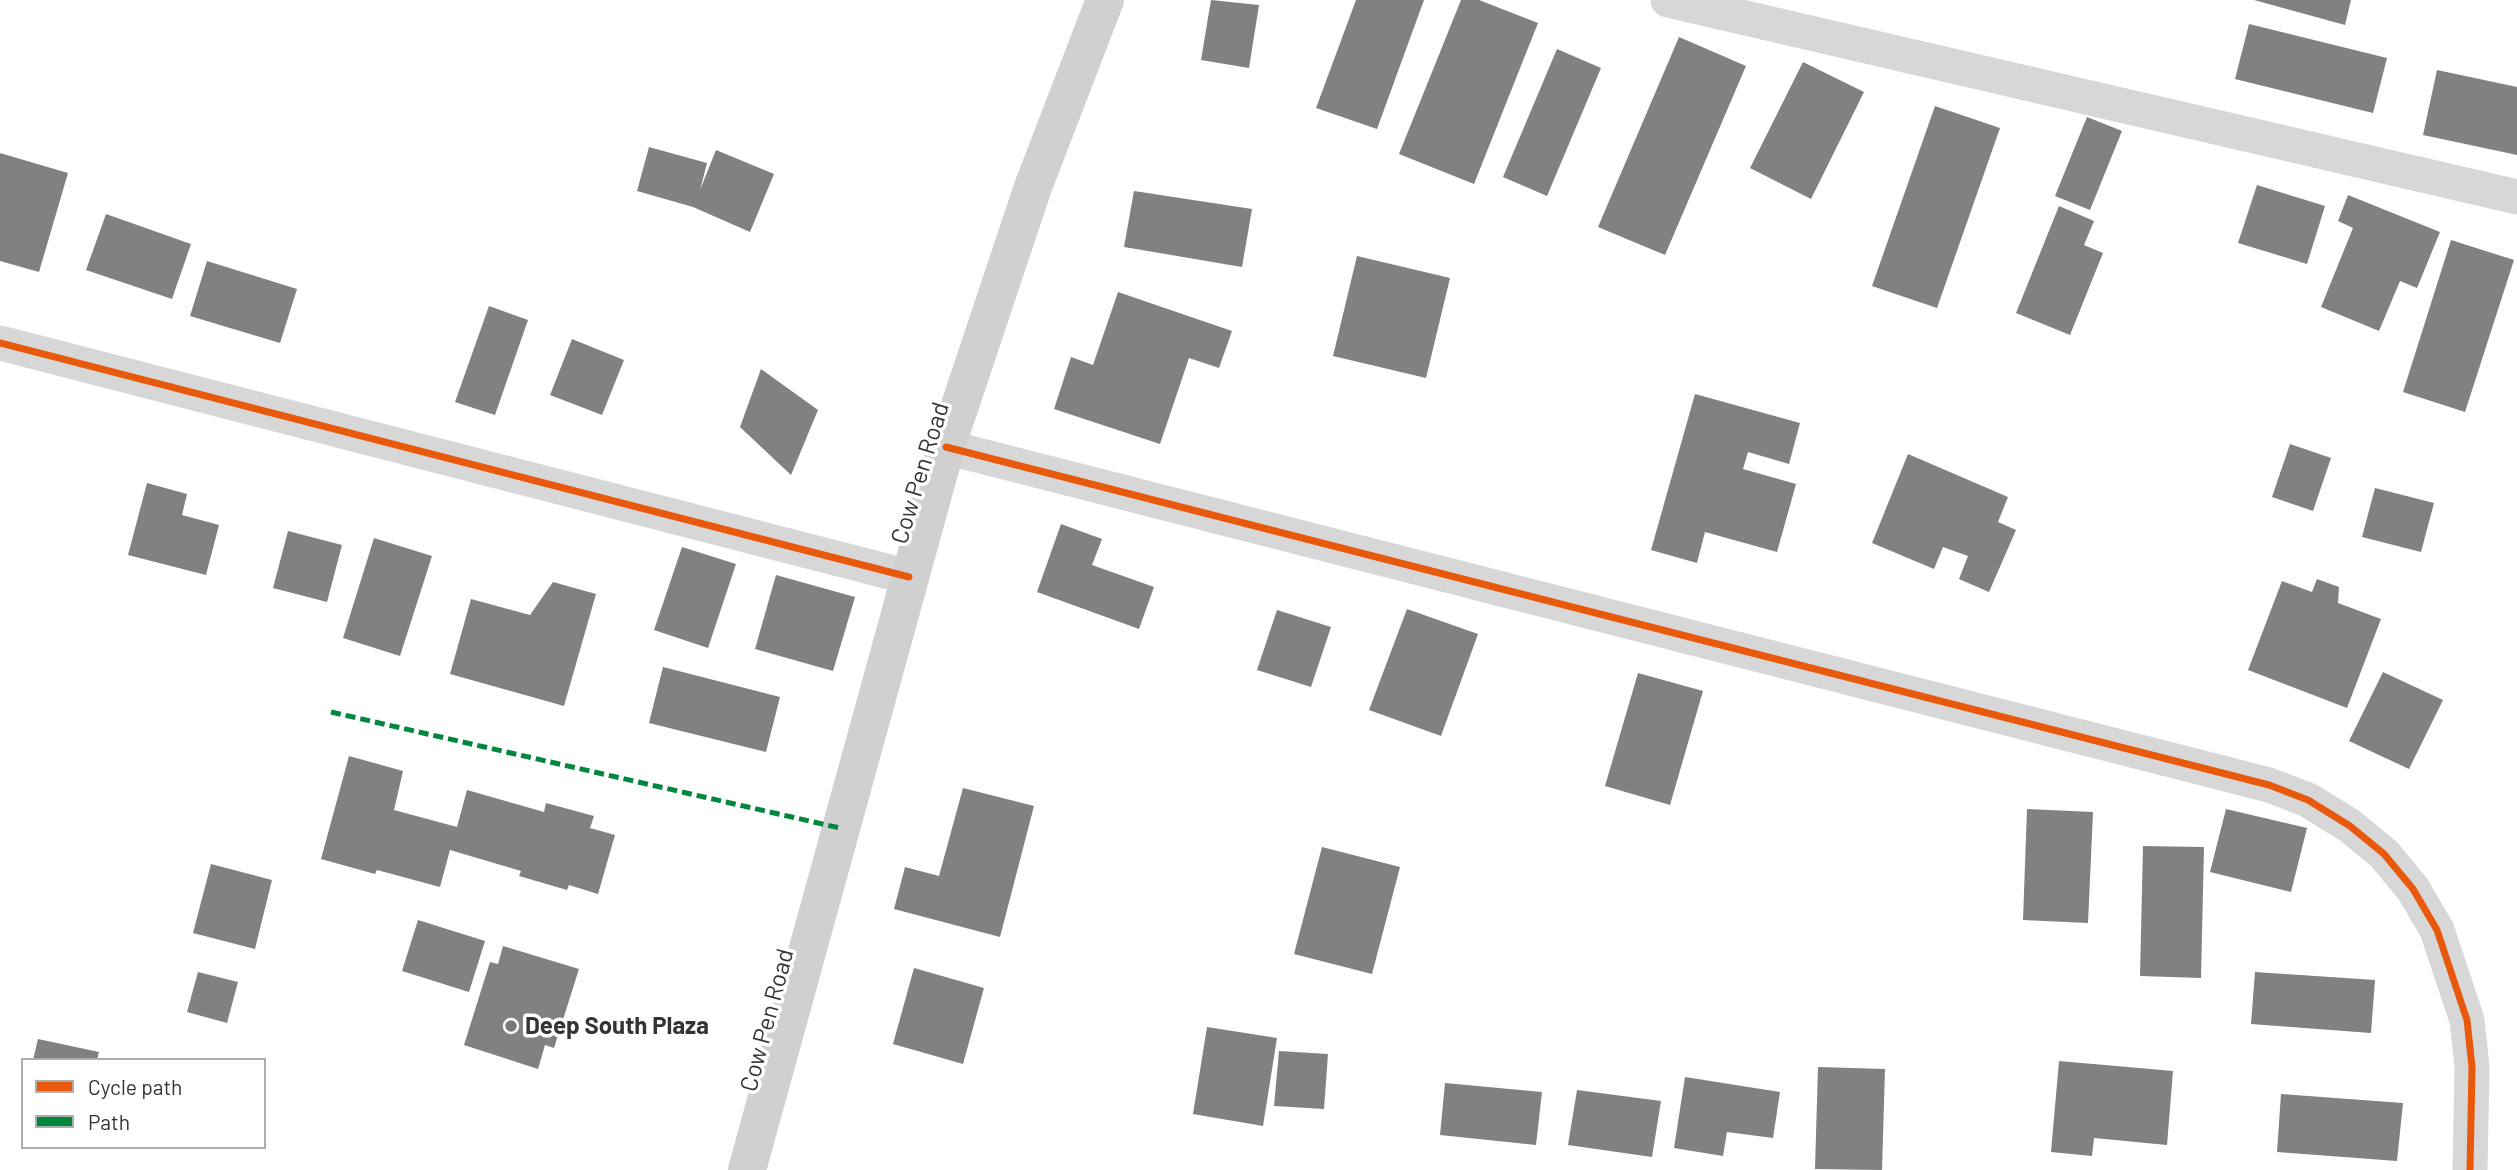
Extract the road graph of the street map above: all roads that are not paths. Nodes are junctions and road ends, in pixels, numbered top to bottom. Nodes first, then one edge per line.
1 (1104, 0) edge
2 (1668, 0) edge
3 (2517, 197) edge
4 (0, 343) edge
5 (946, 447) junction
6 (909, 576) junction
7 (747, 1170) edge
8 (2470, 1170) edge

1 - 5 main road, Cow Pen Road
2 - 3 street
4 - 6 street
5 - 6 main road, Cow Pen Road
5 - 8 street
6 - 7 main road, Cow Pen Road

